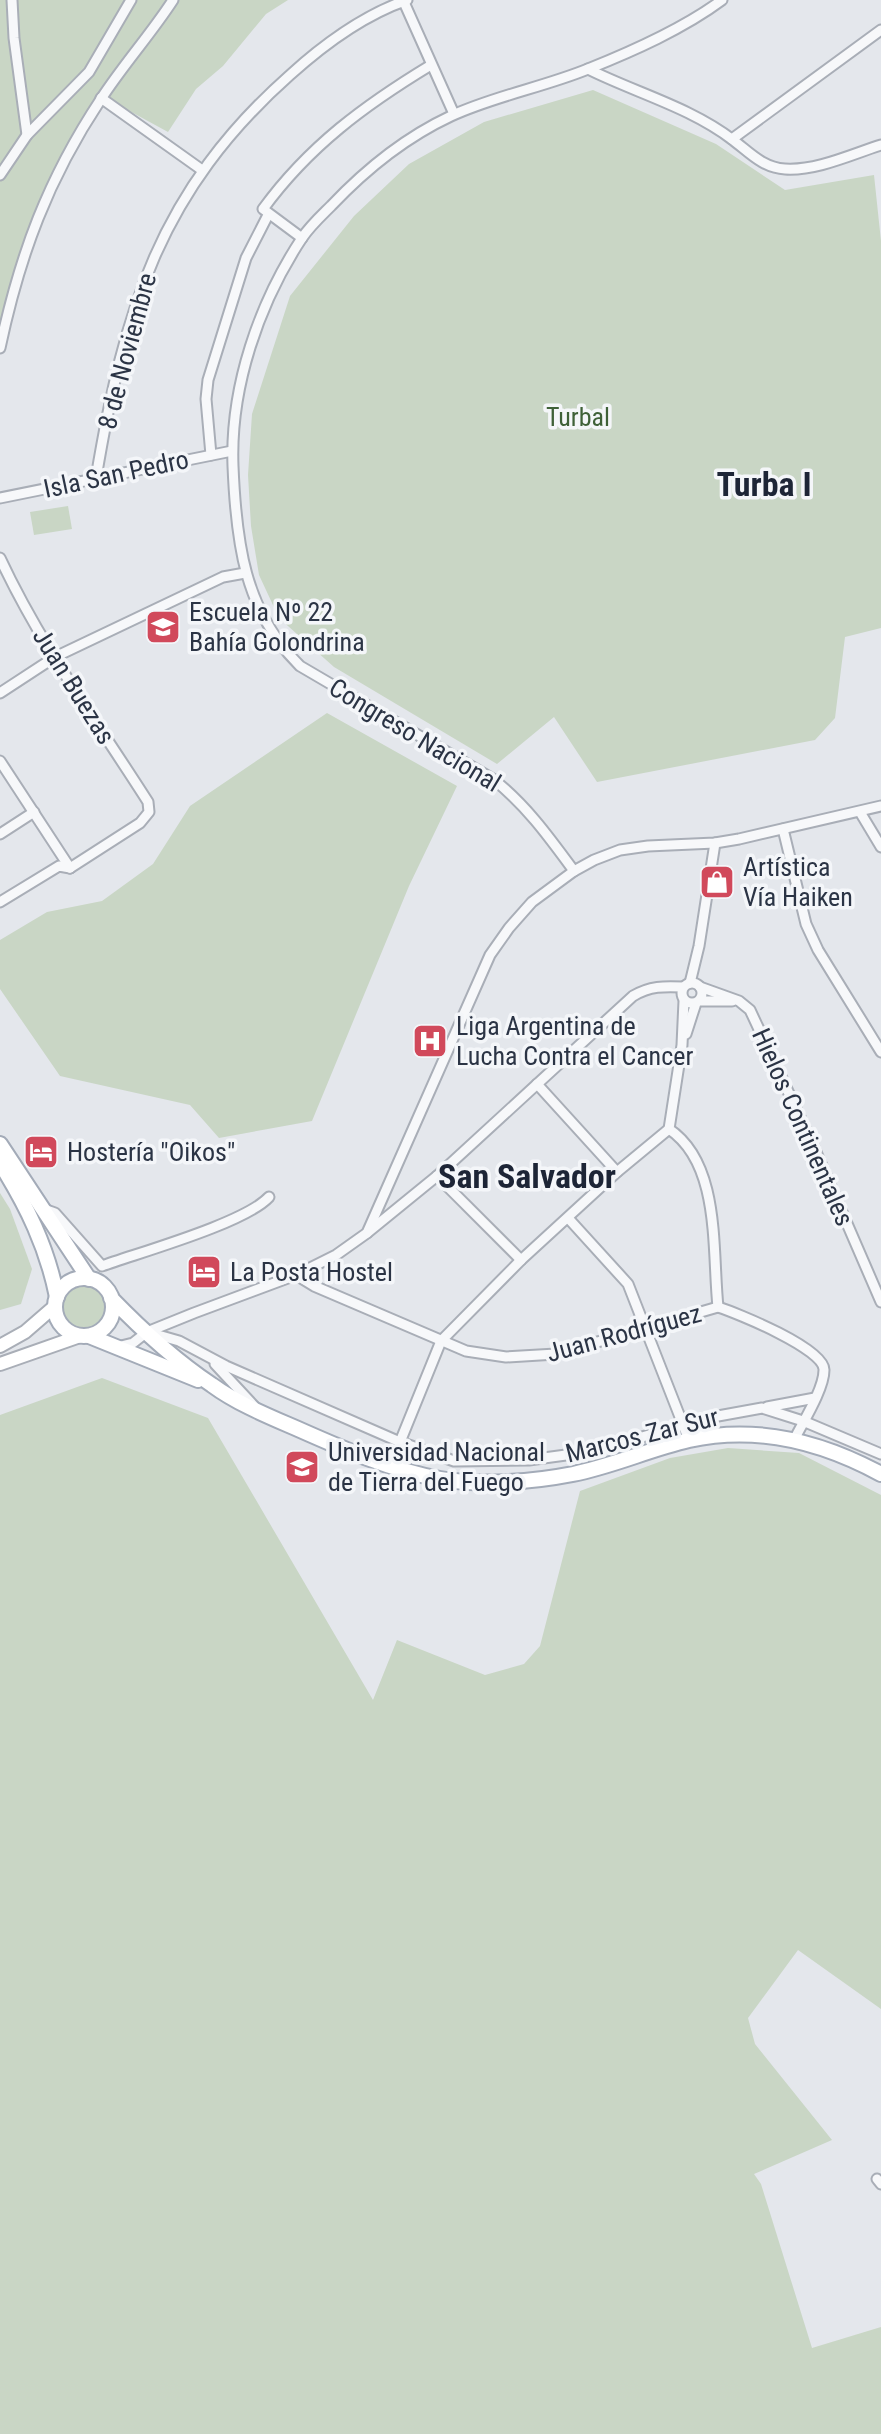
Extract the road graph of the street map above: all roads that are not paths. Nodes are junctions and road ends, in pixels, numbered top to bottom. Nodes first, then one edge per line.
1 (12, 0) edge
2 (131, 0) edge
3 (173, 0) edge
4 (404, 0) edge
5 (722, 0) edge
6 (881, 30) edge
7 (431, 65) junction
8 (588, 69) junction
9 (101, 98) junction
10 (454, 114) junction
11 (27, 135) junction
12 (732, 139) junction
13 (881, 145) edge
14 (202, 170) junction
15 (0, 175) edge
16 (268, 215) junction
17 (302, 238) junction
18 (0, 348) edge
19 (232, 451) junction
20 (211, 455) junction
21 (96, 478) junction
22 (0, 498) edge
23 (0, 558) edge
24 (245, 573) junction
25 (55, 657) junction
26 (0, 693) edge
27 (0, 761) edge
28 (881, 806) edge
29 (34, 812) junction
30 (860, 812) junction
31 (783, 829) junction
32 (0, 834) edge
33 (715, 843) junction
34 (881, 847) edge
35 (70, 868) junction
36 (574, 871) junction
37 (0, 902) edge
38 (693, 986) junction
39 (684, 1001) junction
40 (739, 1001) junction
41 (698, 1002) junction
42 (682, 1045) junction
43 (881, 1052) edge
44 (537, 1084) junction
45 (669, 1129) junction
46 (0, 1144) edge
47 (0, 1163) edge
48 (617, 1172) junction
49 (437, 1176) junction
50 (269, 1197) dead end
51 (40, 1207) junction
52 (568, 1218) junction
53 (367, 1233) junction
54 (521, 1260) junction
55 (102, 1266) junction
56 (296, 1275) junction
57 (92, 1280) junction
58 (111, 1298) junction
59 (56, 1302) junction
60 (881, 1302) edge
61 (718, 1307) junction
62 (182, 1318) junction
63 (646, 1329) junction
64 (147, 1332) junction
65 (84, 1336) junction
66 (179, 1341) junction
67 (441, 1341) junction
68 (0, 1346) edge
69 (114, 1348) junction
70 (210, 1359) junction
71 (0, 1364) edge
72 (210, 1384) junction
73 (815, 1398) junction
74 (762, 1408) junction
75 (262, 1414) junction
76 (803, 1421) junction
77 (682, 1424) junction
78 (689, 1440) junction
79 (794, 1440) junction
80 (400, 1442) junction
81 (881, 1454) edge
82 (881, 1474) edge

1 - 11 street
2 - 11 street
3 - 9 street
4 - 7 street
4 - 14 street, 8 de Noviembre
5 - 8 street, Congreso Nacional
6 - 12 street
7 - 10 street
7 - 16 street
8 - 10 street, Congreso Nacional
8 - 12 street
9 - 14 street
9 - 18 street
10 - 17 street, Congreso Nacional
11 - 15 street
12 - 13 street
14 - 21 street, 8 de Noviembre
16 - 17 street
16 - 20 street
17 - 19 street, Congreso Nacional
19 - 20 street, Isla San Pedro
19 - 24 street, Congreso Nacional
20 - 21 street, Isla San Pedro
21 - 22 street, Isla San Pedro
23 - 25 street, Juan Buezas
24 - 25 street
24 - 36 street, Congreso Nacional
25 - 26 street
25 - 35 street, Juan Buezas
27 - 29 street
28 - 30 street
29 - 32 street
29 - 35 street
30 - 31 street
30 - 34 street
31 - 33 street
31 - 43 street
33 - 36 street
33 - 38 street
35 - 37 street
36 - 53 street
38 - 39 street
38 - 40 street, Hielos Continentales
38 - 41 street
38 - 44 street
39 - 41 street
39 - 42 street
40 - 41 street, Hielos Continentales
40 - 60 street, Hielos Continentales
41 - 42 street
42 - 45 street
44 - 48 street
44 - 49 street
45 - 48 street
45 - 61 street
46 - 51 main road
47 - 59 main road
48 - 52 street
49 - 53 street
49 - 54 street
50 - 55 street
51 - 55 street
51 - 57 main road
52 - 54 street
52 - 63 street
53 - 56 street
54 - 67 street
55 - 57 street
56 - 62 street
56 - 67 street, Juan Rodríguez
57 - 58 main road
57 - 59 main road
58 - 64 main road
58 - 65 main road
59 - 65 main road
59 - 68 main road
61 - 63 street, Juan Rodríguez
61 - 73 street, Juan Rodríguez
62 - 64 street
62 - 66 street
63 - 67 street, Juan Rodríguez
63 - 77 street
64 - 66 street, Marcos Zar Sur
64 - 69 street
64 - 72 main road
65 - 69 main road
65 - 71 main road
66 - 70 street, Marcos Zar Sur
67 - 80 street
69 - 72 main road
70 - 75 street
70 - 80 street, Marcos Zar Sur
72 - 75 main road
73 - 74 street
73 - 76 street, Juan Rodríguez
74 - 76 street, Marcos Zar Sur
74 - 77 street, Marcos Zar Sur
75 - 78 main road
76 - 79 street, Juan Rodríguez
76 - 81 street, Marcos Zar Sur
77 - 78 street
77 - 80 street, Marcos Zar Sur
78 - 79 main road
79 - 82 main road

